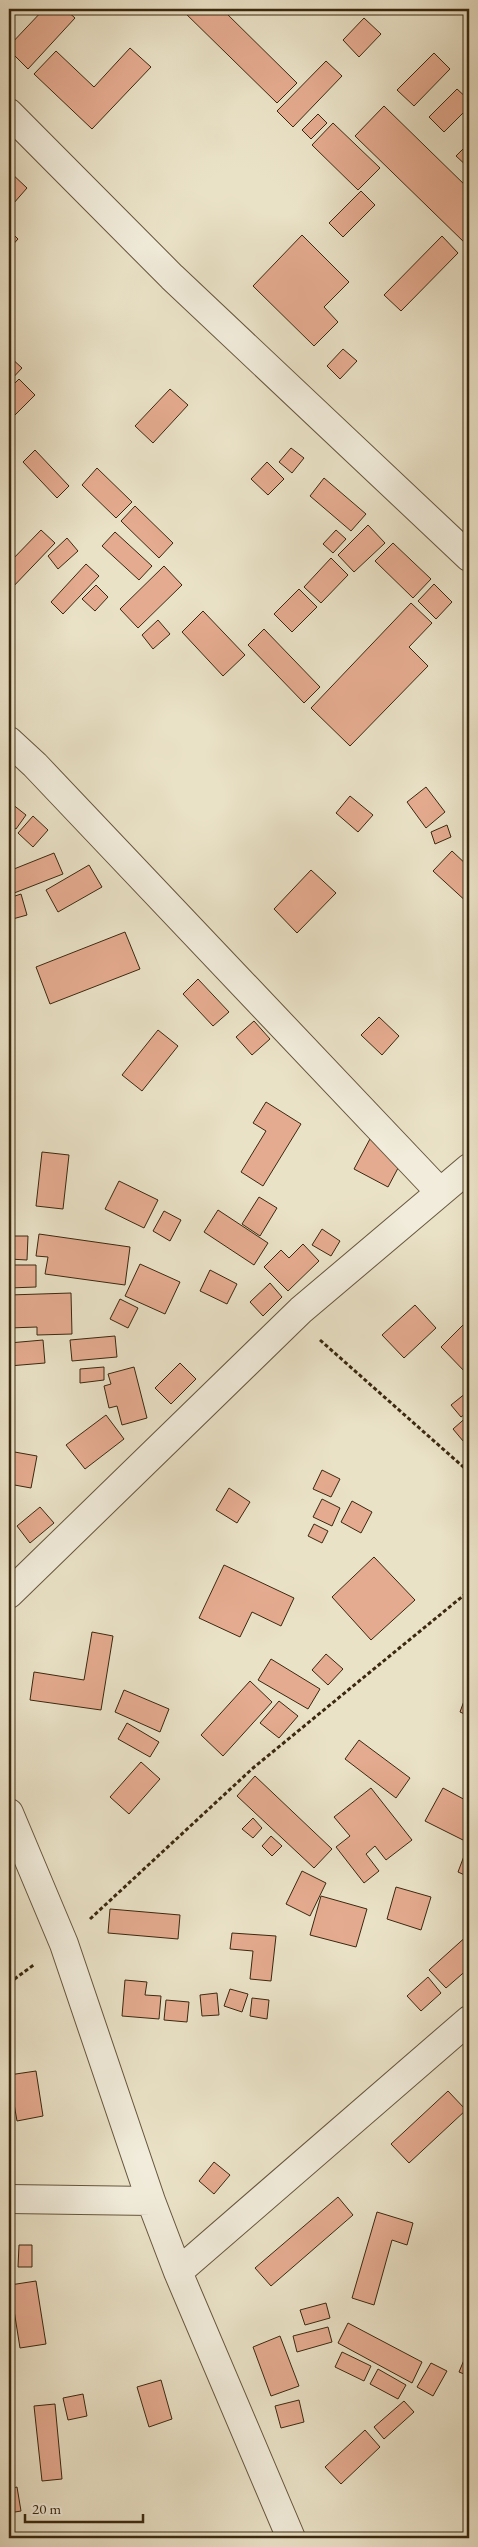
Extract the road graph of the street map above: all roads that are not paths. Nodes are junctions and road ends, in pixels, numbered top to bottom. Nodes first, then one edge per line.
1 (9, 113) edge
2 (469, 557) edge
3 (9, 741) edge
4 (469, 1168) edge
5 (440, 1192) junction
6 (9, 1594) edge
7 (9, 1814) edge
8 (469, 2020) edge
9 (9, 2198) edge
10 (151, 2201) junction
11 (178, 2272) junction
12 (291, 2538) edge

1 - 2 street
3 - 5 street
4 - 5 street
5 - 6 street
7 - 10 street
8 - 11 street
9 - 10 street
10 - 11 street
11 - 12 street

